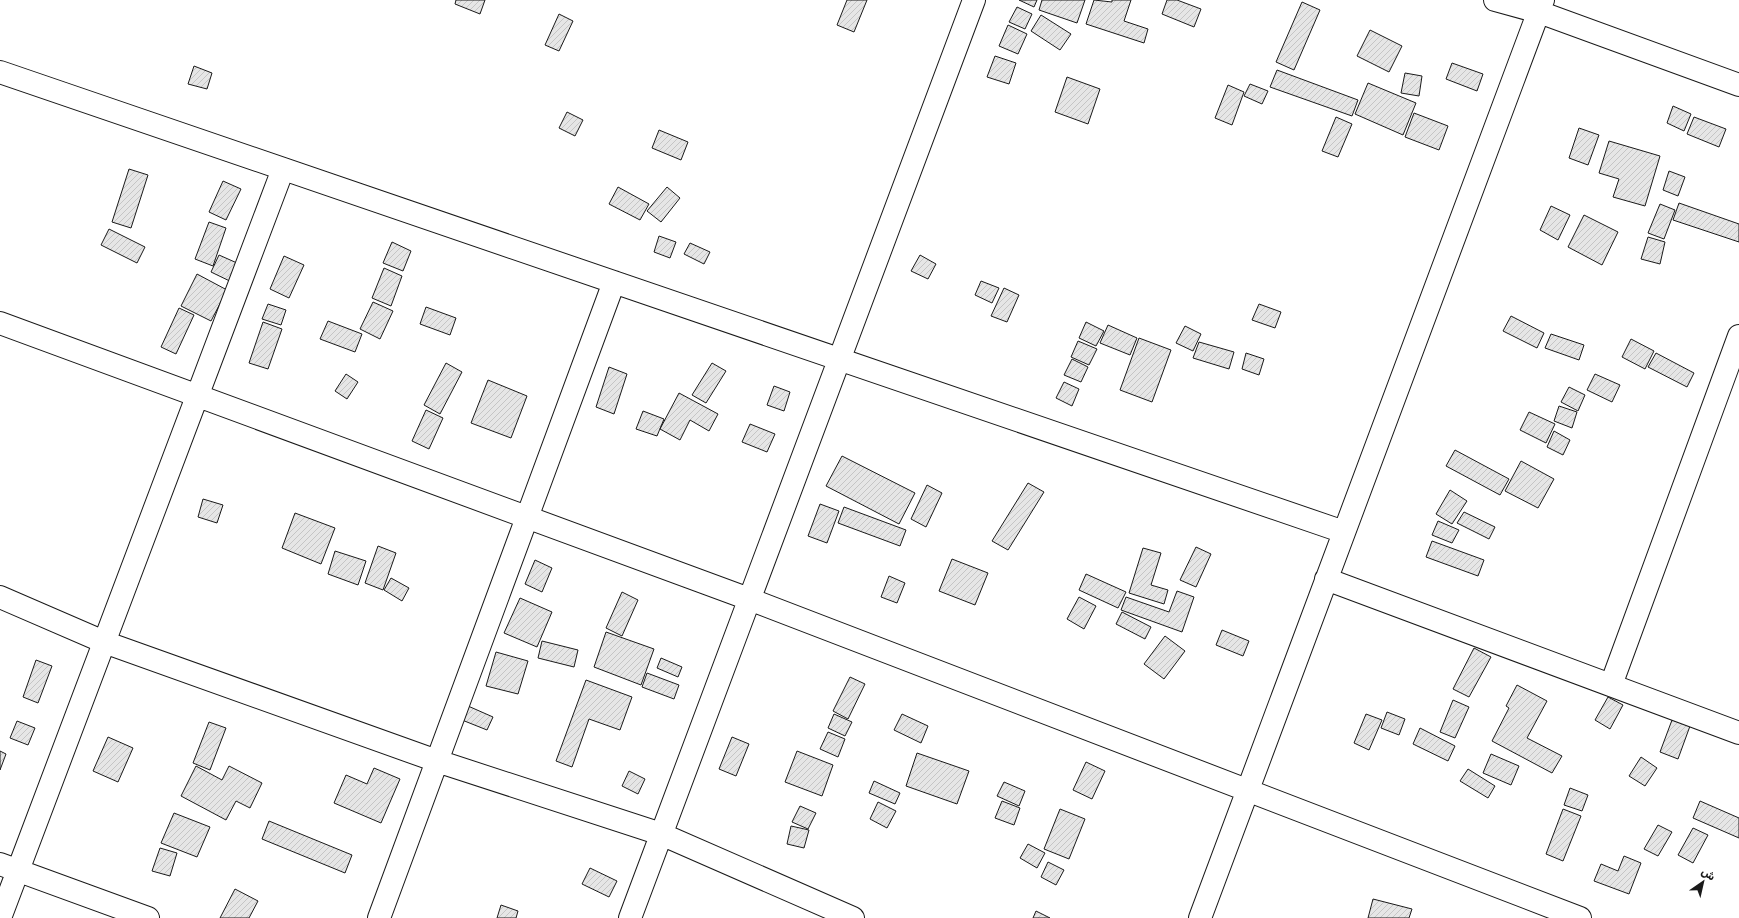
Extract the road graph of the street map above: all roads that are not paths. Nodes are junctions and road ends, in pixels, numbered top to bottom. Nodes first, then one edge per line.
1 (974, 0) edge
2 (1496, 0) edge
3 (1541, 6) edge
4 (0, 72) edge
5 (1739, 85) edge
6 (283, 169) junction
7 (614, 282) junction
8 (0, 323) edge
9 (1737, 347) edge
10 (839, 359) junction
11 (198, 395) junction
12 (527, 517) junction
13 (1344, 532) junction
14 (1326, 579) junction
15 (0, 597) edge
16 (750, 599) junction
17 (104, 642) junction
18 (1611, 685) junction
19 (1739, 732) edge
20 (436, 761) junction
21 (1248, 790) junction
22 (661, 834) junction
23 (9, 867) edge
24 (0, 918) edge
25 (148, 918) edge
26 (379, 918) edge
27 (630, 918) edge
28 (853, 918) edge
29 (1200, 918) edge
30 (1580, 918) edge

1 - 10 street
2 - 3 street
3 - 5 street
3 - 13 street
4 - 6 street
6 - 7 street
6 - 11 street
7 - 10 street
7 - 12 street
8 - 11 street
9 - 18 street
10 - 13 street
10 - 16 street
11 - 12 street
11 - 17 street
12 - 16 street
12 - 20 street
13 - 14 street
14 - 18 street
14 - 21 street
15 - 17 street
16 - 21 street
16 - 22 street
17 - 20 street
17 - 23 street
18 - 19 street
20 - 22 street
20 - 26 street
21 - 29 street
21 - 30 street
22 - 27 street
22 - 28 street
23 - 24 street
23 - 25 street

